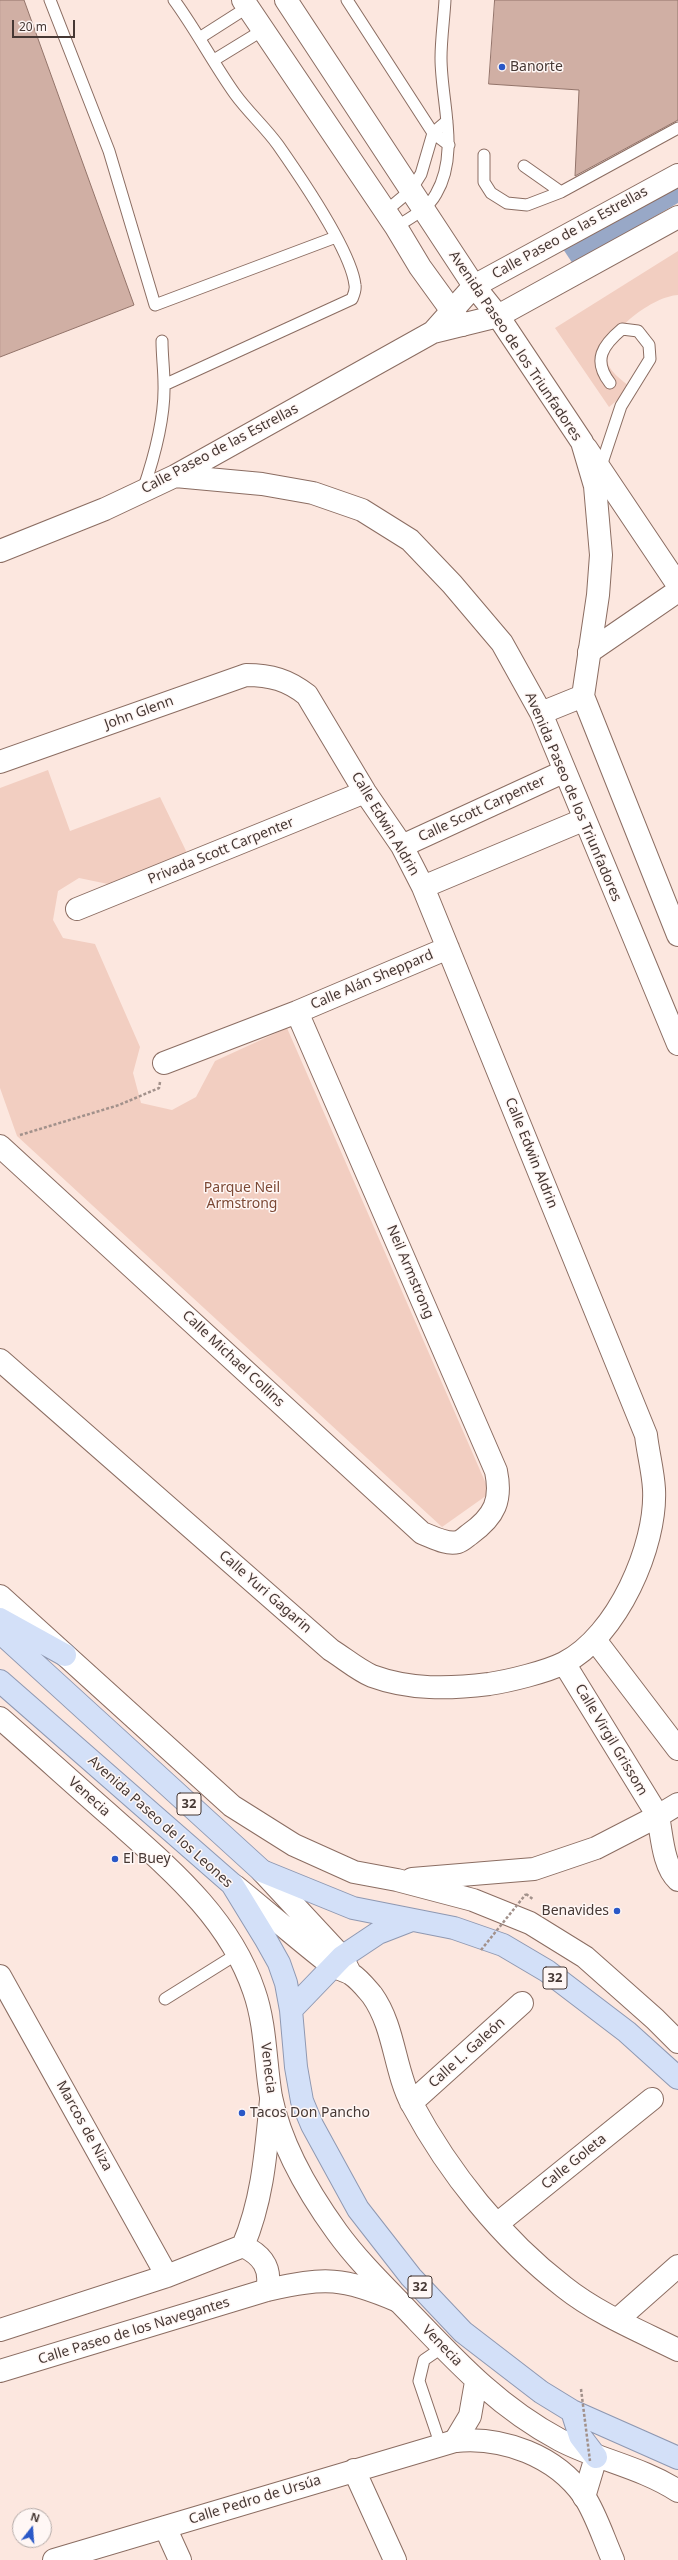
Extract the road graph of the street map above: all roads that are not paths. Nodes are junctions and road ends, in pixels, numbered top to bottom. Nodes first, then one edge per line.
1 (50, 0) edge
2 (174, 0) edge
3 (286, 0) edge
4 (347, 0) edge
5 (445, 0) edge
6 (245, 3) edge
7 (263, 30) junction
8 (201, 37) junction
9 (214, 60) junction
10 (447, 121) junction
11 (678, 128) edge
12 (433, 133) junction
13 (449, 145) junction
14 (484, 155) dead end
15 (524, 166) dead end
16 (678, 175) edge
17 (411, 190) junction
18 (560, 192) junction
19 (424, 208) junction
20 (678, 217) edge
21 (391, 219) junction
22 (336, 237) junction
23 (474, 286) junction
24 (498, 316) junction
25 (457, 318) junction
26 (162, 341) dead end
27 (610, 383) dead end
28 (164, 386) junction
29 (582, 442) junction
30 (600, 469) junction
31 (175, 476) junction
32 (143, 491) junction
33 (0, 551) edge
34 (678, 585) edge
35 (678, 591) edge
36 (589, 652) junction
37 (279, 678) joint
38 (583, 696) junction
39 (541, 713) junction
40 (0, 762) edge
41 (563, 772) junction
42 (365, 792) junction
43 (583, 820) junction
44 (402, 846) junction
45 (423, 888) junction
46 (77, 909) dead end
47 (678, 934) edge
48 (448, 948) junction
49 (297, 1012) junction
50 (678, 1044) edge
51 (164, 1063) road end
52 (7, 1141) edge
53 (0, 1360) edge
54 (476, 1530) joint
55 (0, 1596) edge
56 (0, 1619) edge
57 (0, 1632) edge
58 (580, 1651) junction
59 (65, 1655) junction
60 (5, 1686) edge
61 (0, 1718) edge
62 (678, 1749) edge
63 (678, 1804) edge
64 (658, 1816) junction
65 (262, 1871) junction
66 (397, 1880) junction
67 (678, 1880) edge
68 (232, 1884) junction
69 (409, 1921) junction
70 (237, 1954) junction
71 (342, 1966) junction
72 (0, 1976) edge
73 (164, 1999) dead end
74 (522, 2003) dead end
75 (291, 2010) junction
76 (678, 2042) edge
77 (678, 2078) edge
78 (272, 2097) junction
79 (652, 2099) dead end
80 (412, 2103) junction
81 (497, 2224) junction
82 (243, 2246) junction
83 (678, 2266) edge
84 (168, 2276) junction
85 (267, 2290) junction
86 (398, 2301) junction
87 (617, 2320) junction
88 (0, 2330) edge
89 (443, 2347) junction
90 (678, 2350) edge
91 (0, 2371) edge
92 (476, 2382) junction
93 (572, 2411) junction
94 (448, 2444) junction
95 (673, 2451) edge
96 (593, 2459) junction
97 (354, 2470) junction
98 (678, 2491) edge
99 (584, 2496) junction
100 (165, 2527) junction
101 (54, 2560) edge
102 (180, 2560) edge
103 (395, 2560) edge
104 (613, 2560) edge

1 - 22 lane
2 - 8 lane
3 - 17 street, Avenida Paseo de los Triunfadores
4 - 12 lane
5 - 10 lane
6 - 7 street
6 - 8 lane
7 - 9 lane
7 - 21 street
8 - 9 lane
9 - 22 lane
10 - 12 lane
10 - 13 lane
11 - 18 lane
12 - 13 lane
12 - 17 lane
13 - 19 lane
14 - 18 lane
15 - 18 lane
16 - 23 street, Calle Paseo de las Estrellas
17 - 19 street, Avenida Paseo de los Triunfadores
17 - 21 lane
19 - 21 lane
19 - 23 street, Avenida Paseo de los Triunfadores
20 - 24 street
21 - 25 street
22 - 28 lane
23 - 24 street, Avenida Paseo de los Triunfadores
23 - 25 street, Calle Paseo de las Estrellas
24 - 25 street
24 - 29 street, Avenida Paseo de los Triunfadores
25 - 31 street, Calle Paseo de las Estrellas
26 - 28 lane
27 - 30 lane
28 - 32 lane
29 - 30 street
29 - 36 street, Avenida Paseo de los Triunfadores
30 - 34 street
31 - 32 street, Calle Paseo de las Estrellas
31 - 39 street, Avenida Paseo de los Triunfadores
32 - 33 street, Calle Paseo de las Estrellas
35 - 36 street
36 - 38 street, Avenida Paseo de los Triunfadores
37 - 40 street, John Glenn
37 - 42 street, Calle Edwin Aldrin
38 - 39 street
38 - 47 street, Avenida Paseo de los Triunfadores
39 - 41 street, Avenida Paseo de los Triunfadores
41 - 43 street, Avenida Paseo de los Triunfadores
41 - 44 street, Calle Scott Carpenter
42 - 44 street, Calle Edwin Aldrin
42 - 46 street, Privada Scott Carpenter
43 - 45 street
43 - 50 street, Avenida Paseo de los Triunfadores
44 - 45 street, Calle Edwin Aldrin
45 - 48 street, Calle Edwin Aldrin
48 - 49 street, Calle Alán Sheppard
48 - 58 street, Calle Edwin Aldrin
49 - 51 street, Calle Alán Sheppard
49 - 54 street, Neil Armstrong
52 - 54 street, Calle Michael Collins
53 - 58 street, Calle Yuri Gagarin
55 - 59 street
56 - 59 main road
57 - 65 main road, 32
58 - 62 street
58 - 64 street, Calle Virgil Grissom
59 - 66 street
60 - 68 main road, Avenida Paseo de los Leones / 32
61 - 70 street, Venecia
63 - 64 street
64 - 66 street
64 - 67 street
65 - 69 main road, 32
65 - 71 street
66 - 76 street
68 - 71 street
68 - 75 main road, Avenida Paseo de los Leones / 32
69 - 71 main road
69 - 77 main road, 32
70 - 73 lane
70 - 78 street, Venecia
71 - 75 main road
71 - 80 street
72 - 84 street, Marcos de Niza
74 - 80 street, Calle L. Galeón
75 - 93 main road, Avenida Paseo de los Leones / 32
78 - 82 street
78 - 86 street, Venecia
79 - 81 street, Calle Goleta
80 - 81 street
81 - 87 street
82 - 84 street
82 - 85 street
83 - 87 street
84 - 88 street
85 - 86 street, Calle Paseo de los Navegantes
85 - 91 street, Calle Paseo de los Navegantes
86 - 89 street, Venecia
87 - 90 street
89 - 92 street, Venecia
89 - 94 lane
92 - 94 street
92 - 96 street, Venecia
93 - 95 main road, Avenida Paseo de los Leones / 32
93 - 96 main road
94 - 97 street, Calle Pedro de Ursúa
94 - 99 street, Calle Pedro de Ursúa
96 - 98 street, Venecia
96 - 99 street
97 - 100 street, Calle Pedro de Ursúa
97 - 103 street
99 - 104 street, Calle Pedro de Ursúa
100 - 101 street, Calle Pedro de Ursúa
100 - 102 street

